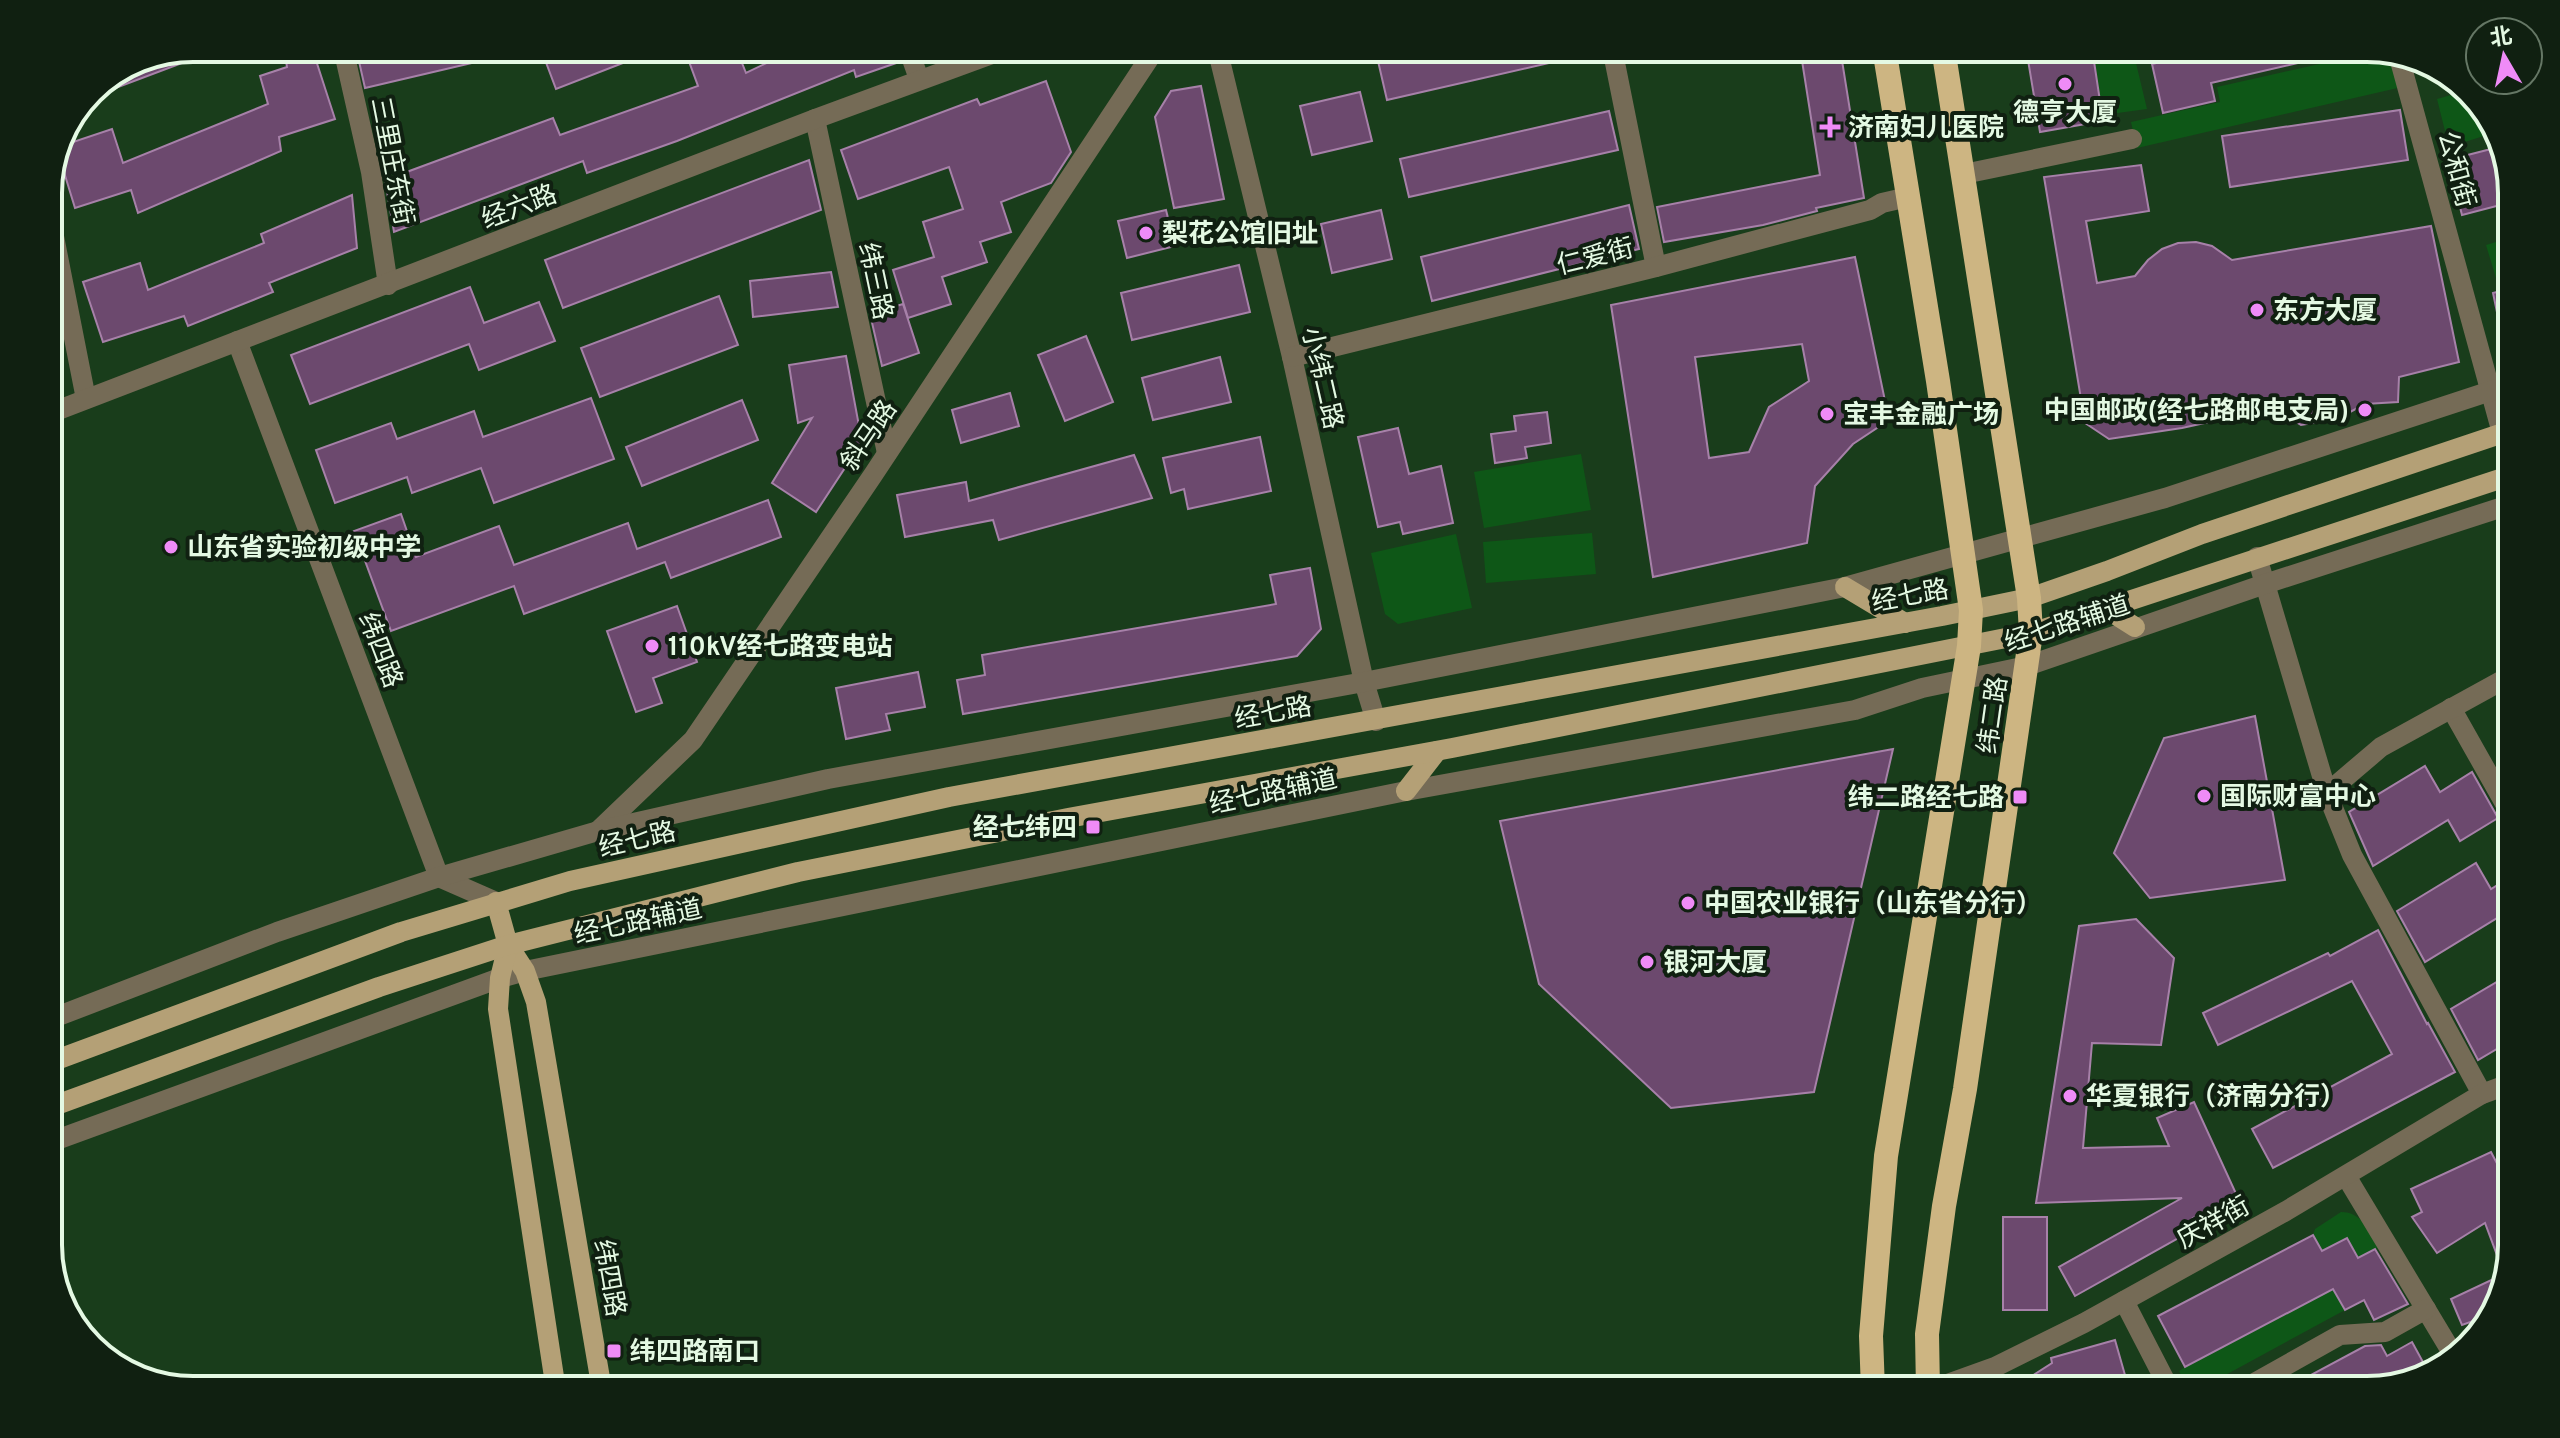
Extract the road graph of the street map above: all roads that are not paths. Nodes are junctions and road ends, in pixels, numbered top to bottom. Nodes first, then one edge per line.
1 (346, 62) edge
2 (913, 62) edge
3 (968, 62) edge
4 (1147, 62) edge
5 (1220, 62) edge
6 (1615, 62) edge
7 (1886, 62) edge
8 (1945, 62) edge
9 (2402, 66) edge
10 (919, 79) junction
11 (815, 119) junction
12 (2132, 139) dead end
13 (1964, 174) junction
14 (1908, 197) junction
15 (1656, 267) junction
16 (62, 277) edge
17 (388, 285) junction
18 (237, 341) junction
19 (1292, 357) junction
20 (2498, 389) edge
21 (2491, 391) junction
22 (86, 399) junction
23 (62, 408) edge
24 (2498, 409) edge
25 (2498, 435) edge
26 (887, 453) junction
27 (2498, 480) edge
28 (2498, 509) edge
29 (2020, 539) junction
30 (1962, 553) junction
31 (2257, 557) junction
32 (2265, 584) junction
33 (1845, 587) junction
34 (2029, 598) junction
35 (2105, 608) junction
36 (1971, 610) junction
37 (1905, 623) junction
38 (2135, 627) junction
39 (2031, 633) junction
40 (1969, 646) junction
41 (2027, 666) junction
42 (1964, 679) junction
43 (1364, 682) junction
44 (2498, 683) edge
45 (2451, 708) junction
46 (1376, 721) junction
47 (1437, 751) junction
48 (1406, 791) junction
49 (2498, 791) edge
50 (2327, 793) junction
51 (598, 831) junction
52 (439, 877) junction
53 (496, 902) junction
54 (508, 945) junction
55 (525, 971) junction
56 (500, 978) junction
57 (62, 1015) edge
58 (62, 1058) edge
59 (2498, 1088) edge
60 (2482, 1094) junction
61 (62, 1103) edge
62 (62, 1138) edge
63 (2346, 1176) junction
64 (2124, 1301) junction
65 (2426, 1309) junction
66 (2449, 1347) edge
67 (554, 1376) edge
68 (600, 1376) edge
69 (1872, 1376) edge
70 (1929, 1376) edge
71 (1970, 1376) edge
72 (2163, 1376) edge
73 (2267, 1376) edge

1 - 17 street, 三里庄东街
2 - 10 street
3 - 10 street, 经六路
4 - 26 street, 斜马路
5 - 19 street, 小纬二路
6 - 15 street
7 - 14 highway, 纬二路
8 - 13 highway, 纬二路
9 - 21 street, 公和街
10 - 11 street, 经六路
11 - 17 street, 经六路
11 - 26 street, 纬三路
12 - 13 street
13 - 29 highway, 纬二路
14 - 15 street, 仁爱街
14 - 30 highway, 纬二路
15 - 19 street, 仁爱街
16 - 22 street
17 - 18 street, 经六路
18 - 22 street, 经六路
18 - 52 street, 纬四路
19 - 43 street, 小纬二路
20 - 21 street
21 - 24 street, 公和街
21 - 29 street
22 - 23 street, 经六路
25 - 34 main road, 经七路
26 - 51 street, 斜马路
27 - 31 main road
28 - 32 street, 经七路辅道
29 - 30 street
29 - 34 highway, 纬二路
30 - 33 street
30 - 36 highway, 纬二路
31 - 32 street
31 - 35 main road
32 - 38 street, 经七路辅道
32 - 50 street
33 - 37 main road
33 - 43 street
34 - 36 main road, 经七路
34 - 39 highway, 纬二路
35 - 38 main road
35 - 39 main road
36 - 37 main road, 经七路
36 - 40 highway, 纬二路
37 - 46 main road, 经七路
38 - 41 street, 经七路辅道
39 - 40 main road
39 - 41 highway, 纬二路
40 - 42 highway, 纬二路
40 - 47 main road
41 - 42 street, 经七路辅道
41 - 70 highway, 纬二路
42 - 48 street, 经七路辅道
42 - 69 highway, 纬二路
43 - 46 street, 小纬二路
43 - 51 street
44 - 45 street
45 - 49 street
45 - 50 street
46 - 53 main road, 经七路
47 - 48 main road
47 - 54 main road
48 - 55 street, 经七路辅道
50 - 60 street
51 - 52 street
52 - 53 street
52 - 57 street
53 - 54 main road, 纬四路
53 - 58 main road, 经七路
54 - 55 main road, 纬四路
54 - 56 main road, 纬四路
54 - 61 main road
55 - 56 street, 经七路辅道
55 - 68 main road, 纬四路
56 - 62 street, 经七路辅道
56 - 67 main road, 纬四路
59 - 60 street, 庆祥街
60 - 63 street, 庆祥街
63 - 64 street, 庆祥街
63 - 65 street
64 - 71 street, 庆祥街
64 - 72 street
65 - 66 street
65 - 73 street

